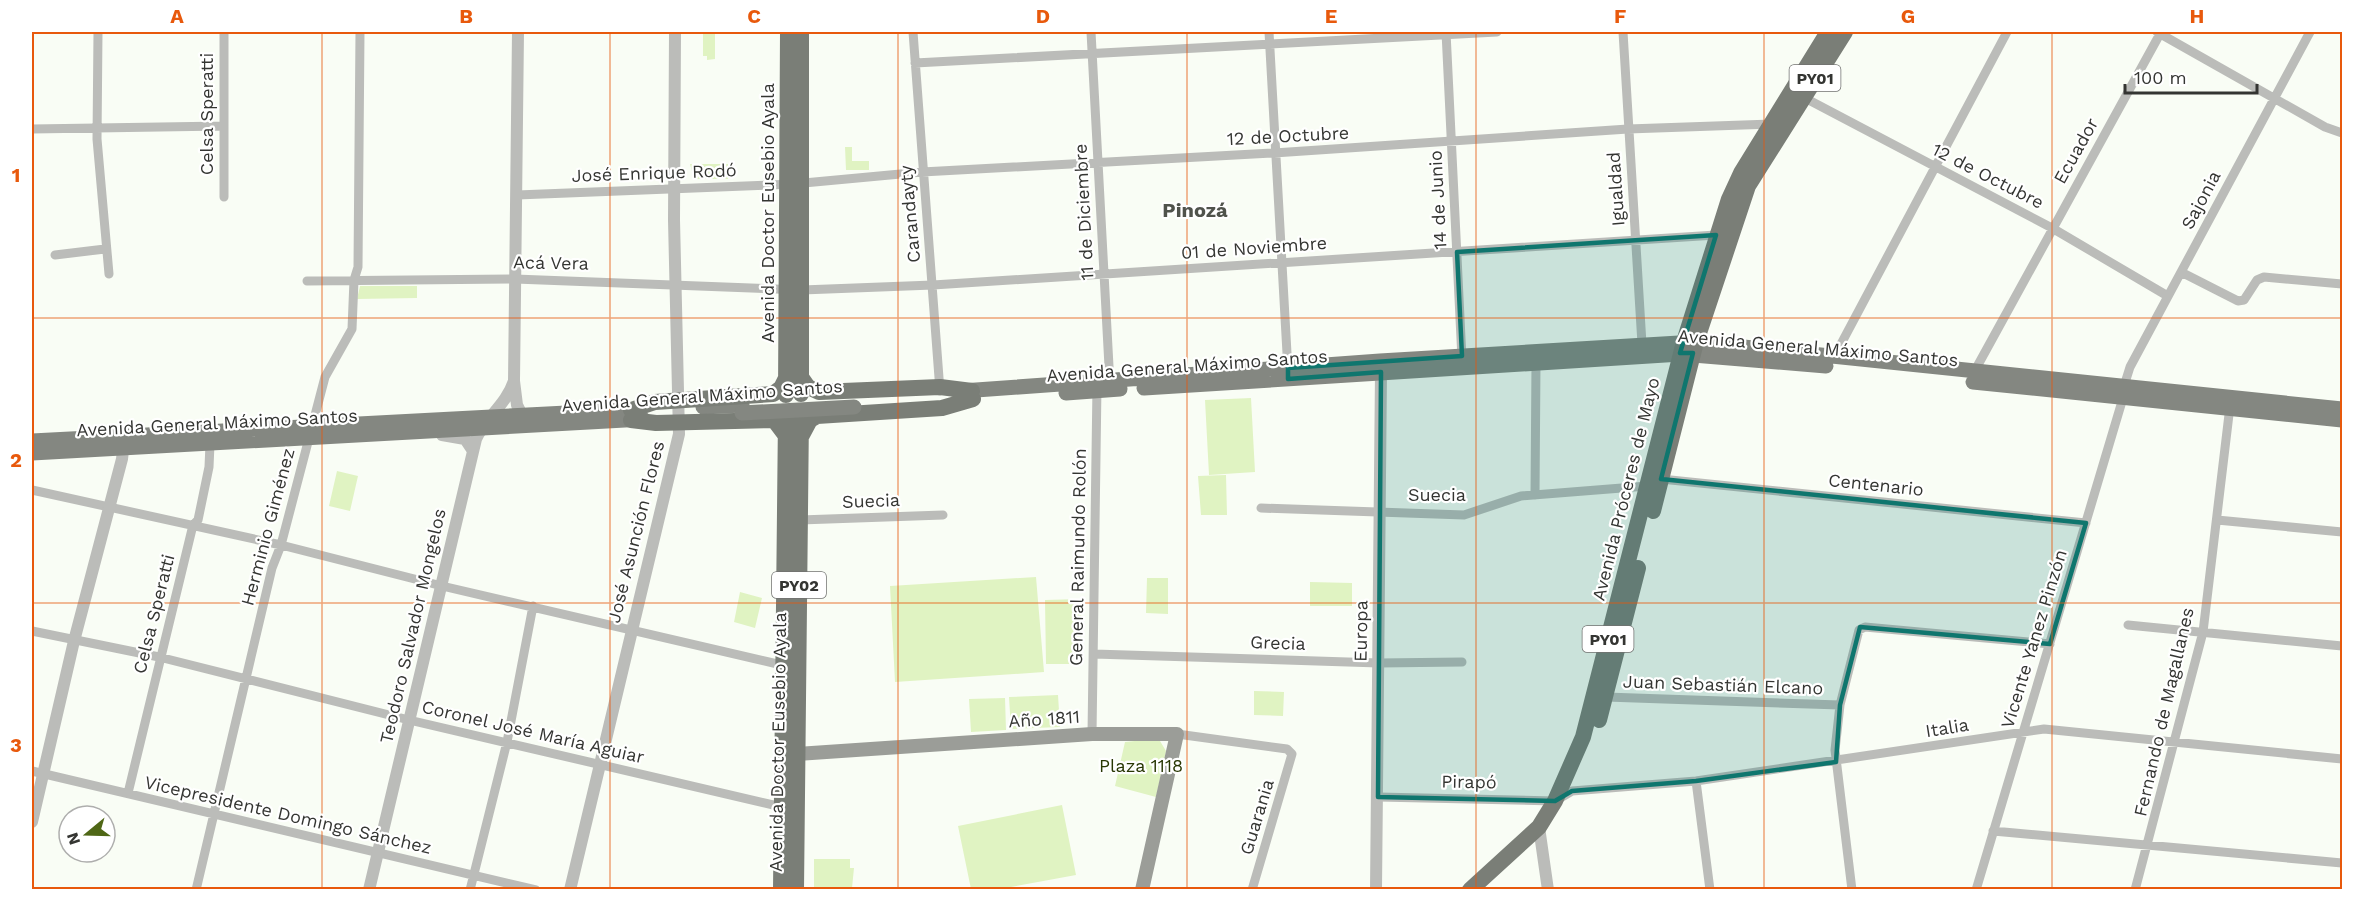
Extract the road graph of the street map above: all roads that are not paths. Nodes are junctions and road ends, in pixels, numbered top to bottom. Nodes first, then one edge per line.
1 (98, 32) edge
2 (224, 32) edge
3 (360, 32) edge
4 (518, 32) edge
5 (675, 32) edge
6 (788, 32) edge
7 (801, 32) edge
8 (913, 32) edge
9 (1091, 32) edge
10 (1269, 32) edge
11 (1497, 32) edge
12 (1623, 32) edge
13 (1828, 32) edge
14 (1845, 32) edge
15 (2007, 32) edge
16 (2159, 32) edge
17 (2310, 32) edge
18 (1446, 33) edge
19 (1269, 43) junction
20 (1092, 55) junction
21 (915, 63) junction
22 (1797, 94) junction
23 (2274, 97) junction
24 (1778, 124) junction
25 (224, 126) junction
26 (32, 129) edge
27 (1628, 129) junction
28 (97, 130) junction
29 (2343, 133) edge
30 (1451, 142) junction
31 (1274, 153) junction
32 (1098, 162) junction
33 (1935, 168) junction
34 (922, 172) junction
35 (793, 183) junction
36 (675, 188) junction
37 (516, 195) junction
38 (224, 197) dead end
39 (2052, 228) junction
40 (1716, 235) junction
41 (1636, 240) junction
42 (105, 249) junction
43 (1457, 252) junction
44 (55, 255) dead end
45 (1280, 263) junction
46 (2181, 272) junction
47 (109, 274) dead end
48 (1103, 274) junction
49 (515, 279) junction
50 (354, 280) junction
51 (307, 281) dead end
52 (677, 283) junction
53 (2343, 284) edge
54 (933, 285) junction
55 (795, 289) junction
56 (2166, 295) junction
57 (1642, 344) junction
58 (1689, 348) junction
59 (1832, 361) junction
60 (1462, 362) junction
61 (1536, 362) junction
62 (1381, 372) junction
63 (1288, 373) junction
64 (1972, 377) junction
65 (514, 381) junction
66 (1104, 385) junction
67 (794, 386) junction
68 (940, 390) junction
69 (2124, 392) junction
70 (972, 395) junction
71 (915, 399) junction
72 (2230, 403) junction
73 (2343, 408) edge
74 (678, 412) junction
75 (631, 415) joint
76 (793, 415) dead end
77 (525, 420) junction
78 (2343, 420) edge
79 (485, 422) junction
80 (415, 431) junction
81 (311, 432) junction
82 (793, 437) junction
83 (32, 441) edge
84 (124, 442) junction
85 (210, 444) junction
86 (473, 452) junction
87 (32, 453) edge
88 (1654, 483) junction
89 (32, 490) edge
90 (1536, 495) junction
91 (110, 507) junction
92 (1261, 508) dead end
93 (1381, 510) junction
94 (943, 515) dead end
95 (800, 520) junction
96 (2217, 520) junction
97 (2086, 524) junction
98 (193, 525) junction
99 (2343, 532) edge
100 (281, 545) junction
101 (442, 586) junction
102 (533, 606) junction
103 (2128, 625) dead end
104 (631, 629) junction
105 (32, 631) edge
106 (2203, 632) junction
107 (74, 641) junction
108 (2050, 644) junction
109 (2343, 646) edge
110 (1094, 654) junction
111 (159, 657) junction
112 (1462, 662) dead end
113 (1379, 663) junction
114 (791, 668) junction
115 (245, 680) junction
116 (1606, 697) junction
117 (1840, 705) junction
118 (409, 720) junction
119 (2023, 733) junction
120 (1092, 734) junction
121 (1177, 734) junction
122 (507, 742) junction
123 (2176, 743) junction
124 (797, 754) junction
125 (1292, 754) joint
126 (2343, 759) edge
127 (1836, 762) junction
128 (598, 764) junction
129 (37, 773) edge
130 (1696, 782) junction
131 (128, 793) junction
132 (1378, 797) junction
133 (1562, 797) junction
134 (782, 807) junction
135 (214, 814) junction
136 (32, 822) edge
137 (1994, 831) junction
138 (1540, 834) junction
139 (2149, 845) junction
140 (378, 853) junction
141 (2343, 863) edge
142 (473, 876) junction
143 (196, 890) edge
144 (369, 890) edge
145 (470, 890) edge
146 (536, 890) edge
147 (570, 890) edge
148 (781, 890) edge
149 (796, 890) edge
150 (1142, 890) edge
151 (1252, 890) edge
152 (1376, 890) edge
153 (1470, 890) edge
154 (1486, 890) edge
155 (1548, 890) edge
156 (1710, 890) edge
157 (1852, 890) edge
158 (1976, 890) edge
159 (2135, 890) edge

1 - 28 street
2 - 25 street, Celsa Speratti
3 - 50 street, Herminio Giménez
4 - 37 street, Teodoro Salvador Mongelos
5 - 36 street, José Asunción Flores
6 - 35 highway, Avenida Doctor Eusebio Ayala
7 - 35 highway, Avenida Doctor Eusebio Ayala
8 - 21 street, Carandayty
9 - 20 street, 11 de Diciembre
10 - 19 street
11 - 18 street
12 - 27 street, Igualdad
13 - 22 highway, PY01
14 - 22 highway, PY01
15 - 33 street
16 - 23 street
16 - 39 street, Ecuador
17 - 23 street, Sajonia
18 - 19 street
18 - 30 street, 14 de Junio
19 - 20 street
19 - 31 street
20 - 21 street
20 - 32 street, 11 de Diciembre
21 - 34 street, Carandayty
22 - 24 highway, PY01
22 - 33 street, 12 de Octubre
23 - 29 street
23 - 46 street, Sajonia
24 - 27 street, 12 de Octubre
24 - 40 highway, PY01
24 - 58 highway, PY01
25 - 28 street
25 - 38 street, Celsa Speratti
26 - 28 street
27 - 30 street, 12 de Octubre
27 - 41 street, Igualdad
28 - 42 street
30 - 31 street, 12 de Octubre
30 - 43 street, 14 de Junio
31 - 32 street, 12 de Octubre
31 - 45 street
32 - 34 street, 12 de Octubre
32 - 48 street, 11 de Diciembre
33 - 39 street, 12 de Octubre
33 - 59 street
34 - 35 street, 12 de Octubre
34 - 54 street, Carandayty
35 - 36 street, José Enrique Rodó
35 - 55 highway, Avenida Doctor Eusebio Ayala
36 - 37 street, José Enrique Rodó
36 - 52 street, José Asunción Flores
37 - 49 street, Teodoro Salvador Mongelos
39 - 56 street, 12 de Octubre
39 - 64 street, Ecuador
40 - 41 street, 01 de Noviembre
40 - 58 highway, PY01
41 - 43 street, 01 de Noviembre
41 - 57 street, Igualdad
42 - 44 street
42 - 47 street
43 - 45 street, 01 de Noviembre
43 - 60 street, 14 de Junio
45 - 48 street, 01 de Noviembre
45 - 63 street
46 - 53 street
46 - 56 street, Sajonia
48 - 54 street, 01 de Noviembre
48 - 66 street, 11 de Diciembre
49 - 50 street, Acá Vera
49 - 52 street, Acá Vera
49 - 65 street, Teodoro Salvador Mongelos
50 - 51 street, Acá Vera
50 - 81 street, Herminio Giménez
52 - 55 street, Acá Vera
52 - 74 street, José Asunción Flores
54 - 55 street, 01 de Noviembre
54 - 68 street, Carandayty
55 - 67 highway, Avenida Doctor Eusebio Ayala
56 - 69 street, Sajonia
57 - 58 main road, Avenida General Máximo Santos
57 - 60 main road, Avenida General Máximo Santos
58 - 59 main road, Avenida General Máximo Santos
58 - 61 main road, Avenida General Máximo Santos
58 - 88 highway, Avenida Próceres de Mayo / PY01
59 - 64 main road, Avenida General Máximo Santos
60 - 61 main road, Avenida General Máximo Santos
60 - 62 main road, Avenida General Máximo Santos
60 - 63 main road, Avenida General Máximo Santos
61 - 90 street
62 - 63 main road, Avenida General Máximo Santos
62 - 93 street, Europa
63 - 66 main road, Avenida General Máximo Santos
64 - 69 main road, Avenida General Máximo Santos
65 - 77 street, Teodoro Salvador Mongelos
65 - 79 street, Teodoro Salvador Mongelos
66 - 70 main road, Avenida General Máximo Santos
66 - 110 street, General Raimundo Rolón
67 - 68 highway
67 - 74 highway
68 - 70 highway
68 - 71 main road, Avenida General Máximo Santos
69 - 72 main road, Avenida General Máximo Santos
69 - 97 street, Vicente Yanez Pinzón
70 - 71 main road, Avenida General Máximo Santos
70 - 82 highway
71 - 74 main road, Avenida General Máximo Santos, bridge
72 - 73 main road, Avenida General Máximo Santos
72 - 78 main road, Avenida General Máximo Santos
72 - 96 street, Fernando de Magallanes
74 - 75 highway
74 - 82 highway
74 - 104 street, José Asunción Flores
75 - 77 main road, Avenida General Máximo Santos
76 - 82 highway, Avenida Doctor Eusebio Ayala / PY02
77 - 79 main road, Avenida General Máximo Santos
79 - 80 main road, Avenida General Máximo Santos
79 - 81 main road, Avenida General Máximo Santos
79 - 86 street, Teodoro Salvador Mongelos
80 - 81 main road, Avenida General Máximo Santos
80 - 86 street
81 - 84 main road, Avenida General Máximo Santos
81 - 85 main road, Avenida General Máximo Santos
81 - 100 street, Herminio Giménez
82 - 95 highway, Avenida Doctor Eusebio Ayala / PY02
82 - 114 highway, Avenida Doctor Eusebio Ayala / PY02
83 - 84 main road, Avenida General Máximo Santos
84 - 85 main road, Avenida General Máximo Santos
84 - 87 main road, Avenida General Máximo Santos
84 - 91 street
85 - 98 street, Celsa Speratti
86 - 101 street, Teodoro Salvador Mongelos
88 - 90 street, Suecia
88 - 97 street, Centenario
88 - 116 highway, Avenida Próceres de Mayo / PY01
88 - 133 highway, Avenida Próceres de Mayo / PY01
89 - 91 street
90 - 93 street, Suecia
91 - 98 street
91 - 107 street
92 - 93 street, Suecia
93 - 113 street, Europa
94 - 95 street, Suecia
95 - 114 highway, Avenida Doctor Eusebio Ayala / PY02
96 - 99 street
96 - 106 street, Fernando de Magallanes
97 - 108 street, Vicente Yanez Pinzón
98 - 100 street
98 - 111 street, Celsa Speratti
100 - 101 street
100 - 115 street, Herminio Giménez
101 - 102 street
101 - 118 street, Teodoro Salvador Mongelos
102 - 104 street
102 - 122 street
103 - 106 street
104 - 114 street
104 - 128 street, José Asunción Flores
105 - 107 street, Coronel José María Aguiar
106 - 109 street
106 - 123 street, Fernando de Magallanes
107 - 111 street, Coronel José María Aguiar
107 - 129 street
108 - 117 street
108 - 119 street, Vicente Yanez Pinzón
110 - 113 street, Grecia
110 - 120 street, General Raimundo Rolón
111 - 115 street, Coronel José María Aguiar
111 - 131 street, Celsa Speratti
112 - 113 street, Grecia
113 - 132 street, Europa
114 - 124 highway, Avenida Doctor Eusebio Ayala / PY02
114 - 134 highway, Avenida Doctor Eusebio Ayala / PY02
115 - 118 street, Coronel José María Aguiar
115 - 135 street, Herminio Giménez
116 - 117 street, Juan Sebastián Elcano
116 - 133 highway, Avenida Próceres de Mayo / PY01
117 - 127 street
118 - 122 street, Coronel José María Aguiar
118 - 140 street, Teodoro Salvador Mongelos
119 - 123 street, Italia
119 - 127 street, Italia
119 - 137 street, Vicente Yanez Pinzón
120 - 121 main road, Año 1811
120 - 124 main road, Año 1811
121 - 125 street, Año 1811
121 - 150 main road
122 - 128 street, Coronel José María Aguiar
122 - 142 street
123 - 126 street, Italia
123 - 139 street, Fernando de Magallanes
124 - 149 highway, Avenida Doctor Eusebio Ayala / PY02
125 - 151 street, Guarania
127 - 130 street, Italia
127 - 157 street
128 - 134 street, Coronel José María Aguiar
128 - 147 street, José Asunción Flores
129 - 131 street, Vicepresidente Domingo Sánchez
129 - 136 street
130 - 133 street, Italia
130 - 156 street
131 - 135 street, Vicepresidente Domingo Sánchez
132 - 133 street, Pirapó
132 - 152 street, Europa
133 - 138 highway, Avenida Próceres de Mayo / PY01
134 - 148 highway, Avenida Doctor Eusebio Ayala / PY02
135 - 140 street, Vicepresidente Domingo Sánchez
135 - 143 street, Herminio Giménez
137 - 139 street
137 - 158 street, Vicente Yanez Pinzón
138 - 153 highway, Avenida Próceres de Mayo / PY01
138 - 154 highway, Avenida Próceres de Mayo / PY01
138 - 155 street
139 - 141 street
139 - 159 street, Fernando de Magallanes
140 - 142 street, Vicepresidente Domingo Sánchez
140 - 144 street, Teodoro Salvador Mongelos
142 - 145 street
142 - 146 street, Vicepresidente Domingo Sánchez

